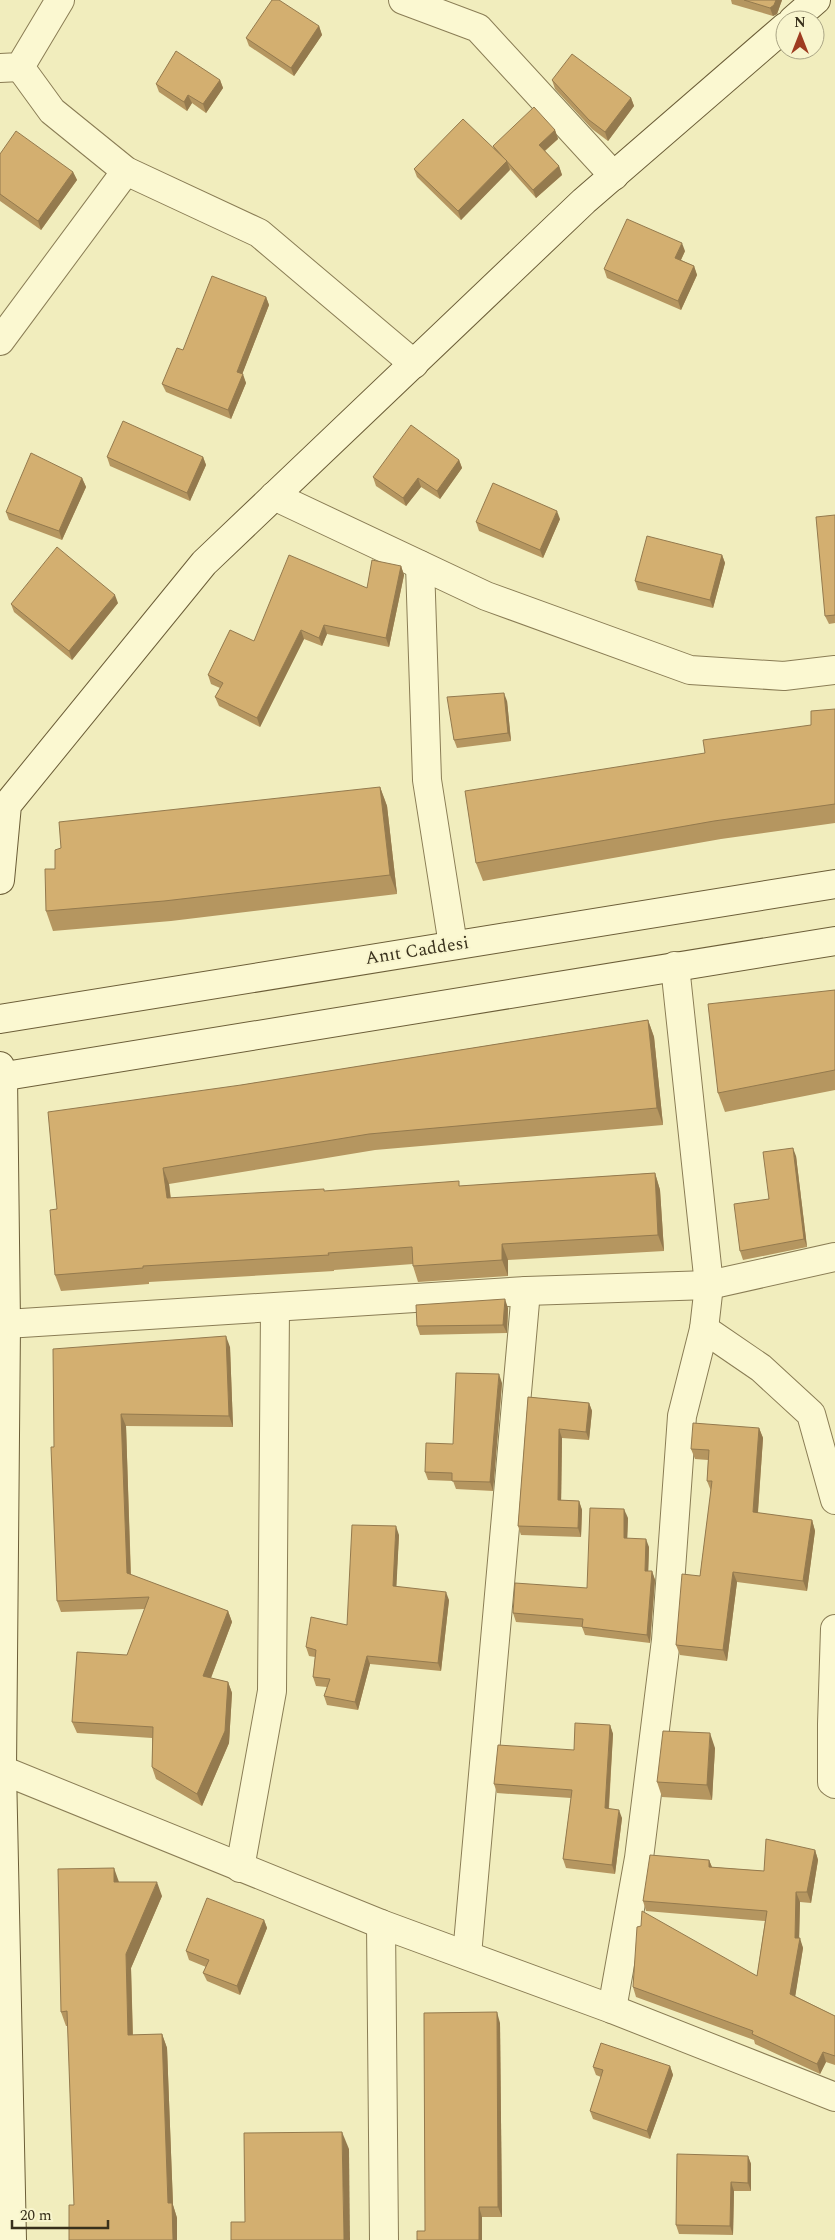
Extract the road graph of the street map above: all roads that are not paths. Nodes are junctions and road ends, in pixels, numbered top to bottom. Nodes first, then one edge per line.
1 (60, 0) edge
2 (402, 0) edge
3 (816, 0) edge
4 (804, 10) edge
5 (775, 36) edge
6 (10, 67) edge
7 (126, 171) junction
8 (614, 176) junction
9 (0, 341) edge
10 (414, 364) junction
11 (274, 496) junction
12 (420, 565) junction
13 (835, 670) edge
14 (3, 805) edge
15 (0, 880) edge
16 (835, 884) edge
17 (835, 941) edge
18 (452, 945) junction
19 (675, 966) junction
20 (0, 1019) edge
21 (1, 1073) edge
22 (835, 1257) edge
23 (709, 1285) junction
24 (526, 1291) junction
25 (275, 1308) junction
26 (6, 1324) junction
27 (704, 1329) junction
28 (835, 1500) edge
29 (835, 1629) edge
30 (2, 1770) junction
31 (835, 1784) edge
32 (240, 1868) junction
33 (381, 1924) junction
34 (467, 1955) junction
35 (612, 2009) junction
36 (835, 2097) edge
37 (12, 2240) edge
38 (384, 2240) edge

1 - 6 street
2 - 8 street
3 - 4 street
5 - 8 street
6 - 7 street
7 - 9 street
7 - 10 street
8 - 10 street
10 - 11 street
11 - 12 street
11 - 14 street
12 - 13 street
12 - 18 street
14 - 15 street
16 - 18 street, Anıt Caddesi
17 - 19 street
18 - 20 street, Anıt Caddesi
19 - 21 street
19 - 23 street
21 - 26 street
22 - 23 street
23 - 24 street
23 - 27 street
24 - 25 street
24 - 34 street
25 - 26 street
25 - 32 street
26 - 30 street
27 - 28 street
27 - 35 street
29 - 31 street
30 - 32 street
30 - 37 street
32 - 33 street
33 - 34 street
33 - 38 street
34 - 35 street
35 - 36 street

